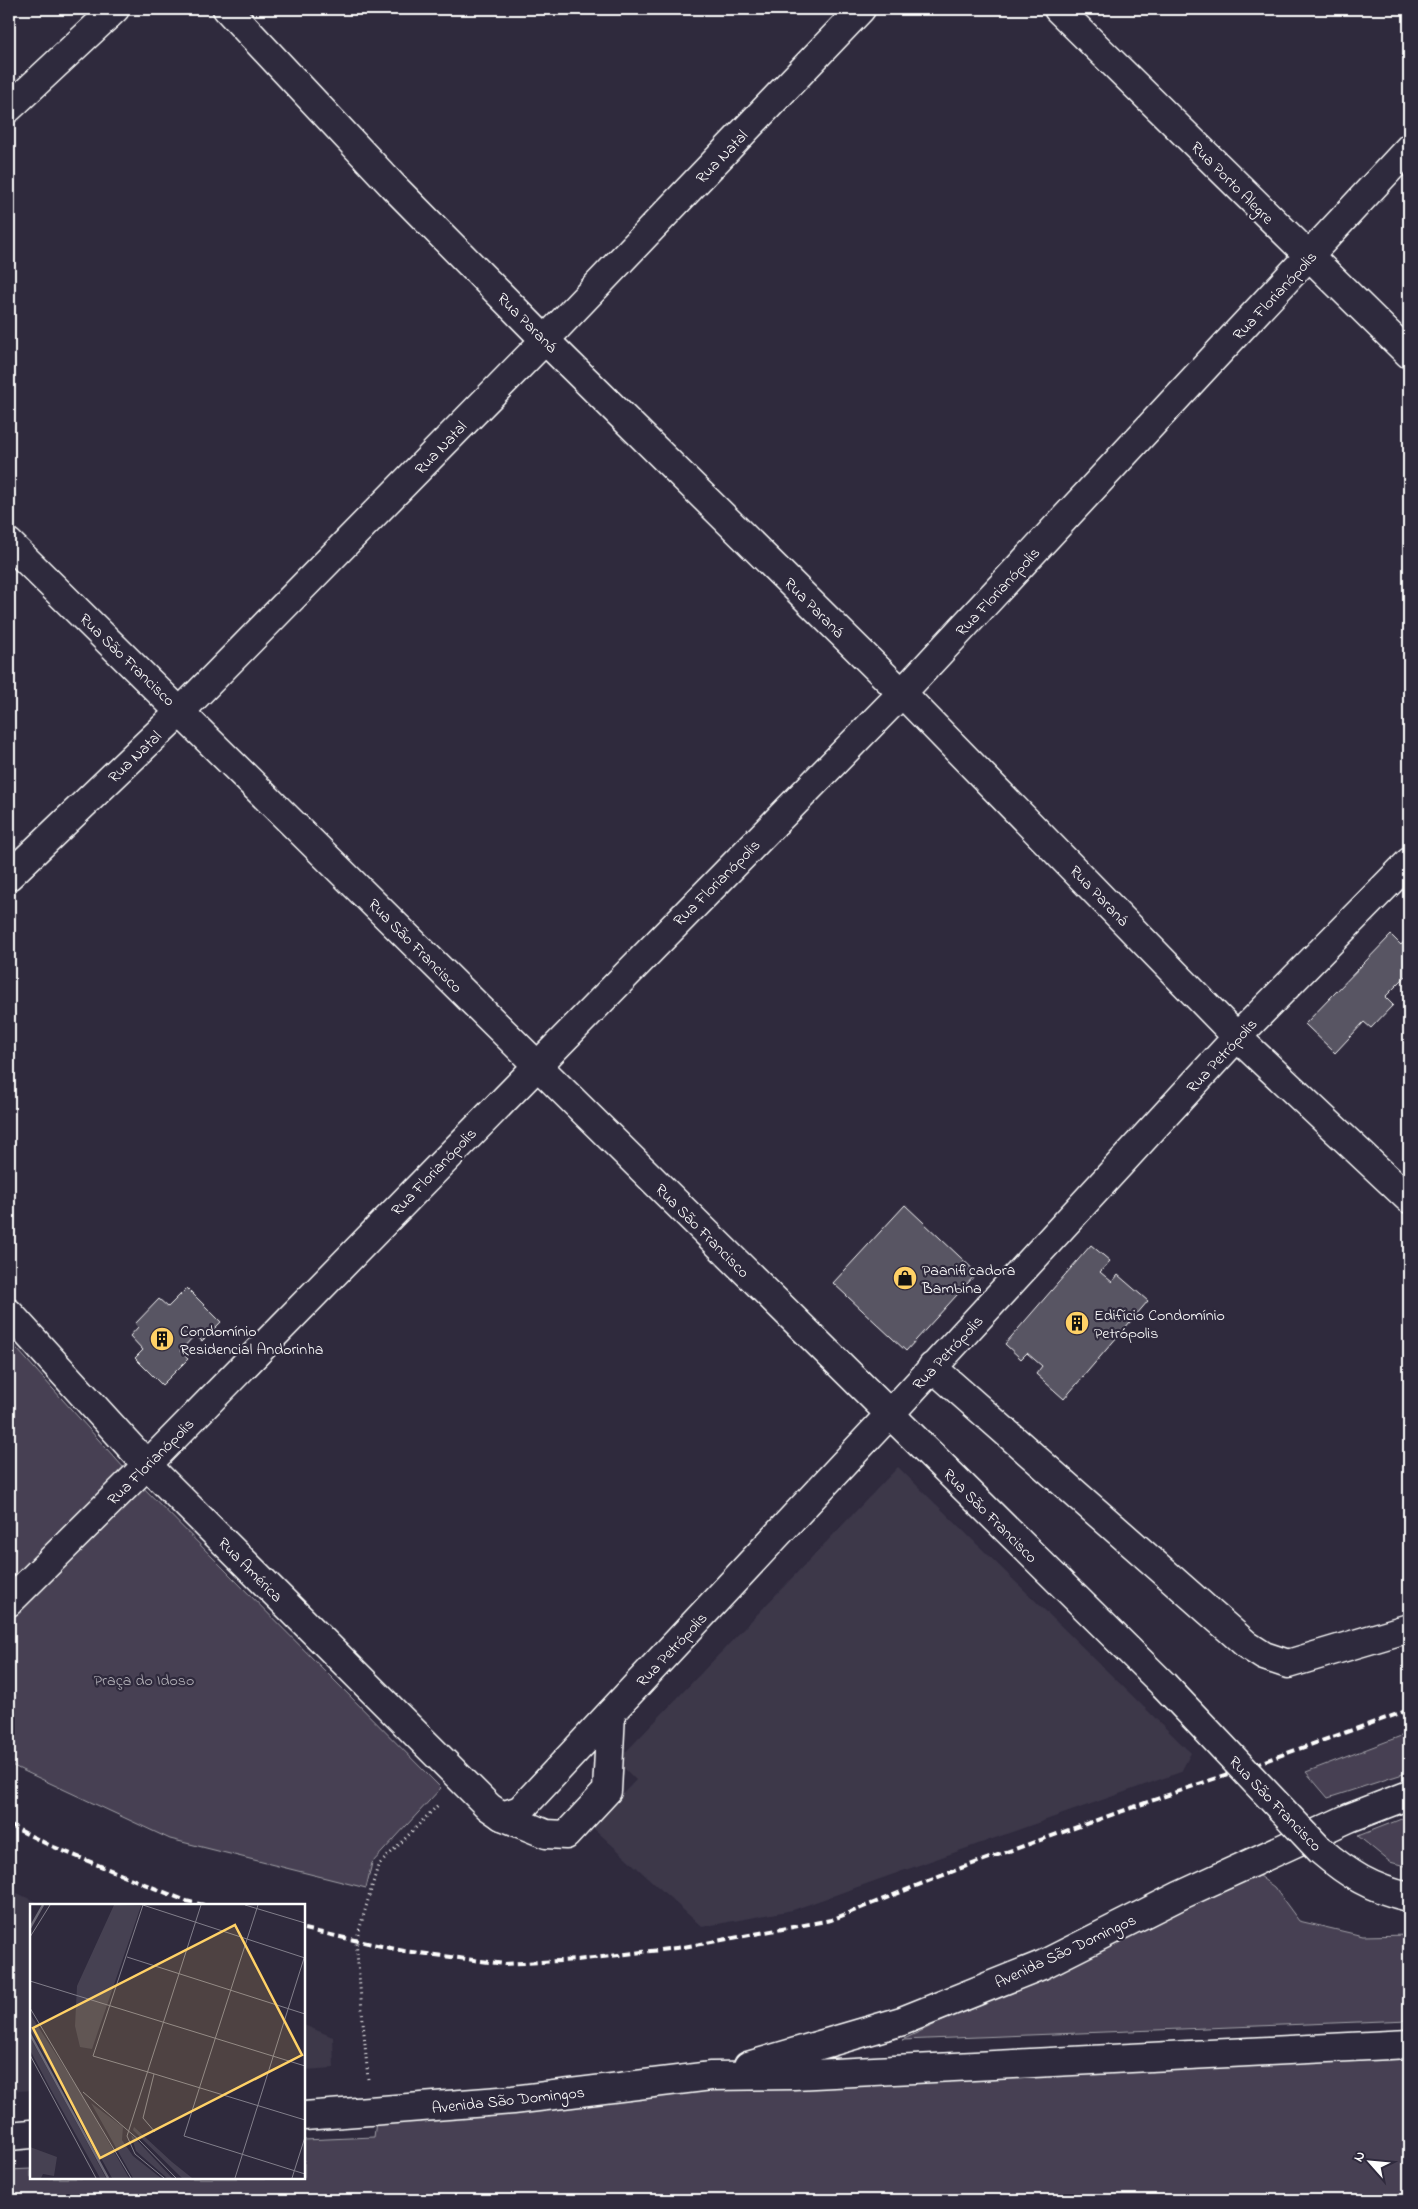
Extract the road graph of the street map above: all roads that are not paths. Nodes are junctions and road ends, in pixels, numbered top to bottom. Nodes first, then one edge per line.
1 (115, 9) edge
2 (227, 9) edge
3 (861, 9) edge
4 (1058, 9) edge
5 (9, 108) edge
6 (1409, 148) edge
7 (1309, 258) junction
8 (545, 340) junction
9 (1409, 354) edge
10 (9, 543) edge
11 (902, 692) junction
12 (181, 711) junction
13 (1409, 862) edge
14 (9, 876) edge
15 (1237, 1037) junction
16 (536, 1065) junction
17 (1409, 1200) edge
18 (9, 1313) edge
19 (932, 1368) junction
20 (890, 1414) junction
21 (147, 1465) junction
22 (9, 1602) edge
23 (1409, 1628) edge
24 (611, 1713) junction
25 (1409, 1796) edge
26 (502, 1816) junction
27 (1409, 1897) edge
28 (1409, 2044) edge
29 (711, 2076) junction
30 (305, 2116) edge
31 (30, 2134) edge
32 (9, 2136) edge

1 - 5 street
2 - 8 street, Rua Paraná
3 - 8 street, Rua Natal
4 - 7 street, Rua Porto Alegre
6 - 7 street, Rua Florianópolis
7 - 9 street, Rua Porto Alegre
7 - 11 street, Rua Florianópolis
8 - 11 street, Rua Paraná
8 - 12 street, Rua Natal
10 - 12 street, Rua São Francisco
11 - 15 street, Rua Paraná
11 - 16 street, Rua Florianópolis
12 - 14 street, Rua Natal
12 - 16 street, Rua São Francisco
13 - 15 street, Rua Petrópolis
15 - 17 street, Rua Paraná
15 - 19 street, Rua Petrópolis
16 - 20 street, Rua São Francisco
16 - 21 street, Rua Florianópolis
18 - 21 street, Rua América
19 - 20 street, Rua Petrópolis
19 - 23 street
20 - 24 street, Rua Petrópolis
20 - 27 street, Rua São Francisco, bridge
21 - 22 street, Rua Florianópolis
21 - 26 street, Rua América
24 - 26 street, Rua Petrópolis
24 - 26 street, Rua América
25 - 29 street, Avenida São Domingos
28 - 29 street, Avenida São Domingos
29 - 30 street, Avenida São Domingos
31 - 32 street

